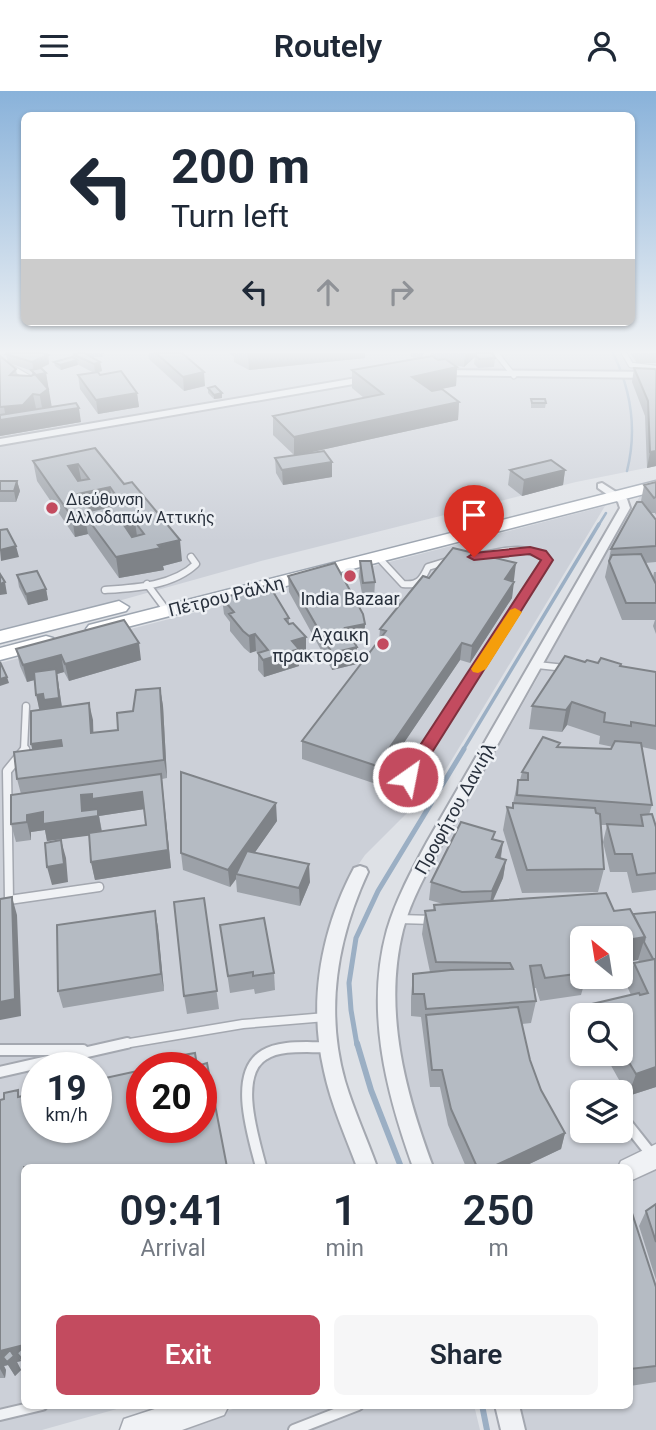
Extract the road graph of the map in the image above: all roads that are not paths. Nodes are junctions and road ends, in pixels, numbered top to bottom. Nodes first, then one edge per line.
1 (156, 415) edge
2 (0, 442) edge
3 (656, 473) edge
4 (656, 486) edge
5 (610, 491) junction
6 (191, 557) dead end
7 (378, 557) junction
8 (105, 590) dead end
9 (157, 598) junction
10 (0, 637) edge
11 (0, 654) edge
12 (537, 665) junction
13 (572, 669) edge
14 (26, 706) dead end
15 (408, 777) dead end
16 (359, 872) dead end
17 (99, 887) dead end
18 (5, 900) edge
19 (399, 919) junction
20 (437, 920) edge
21 (326, 1017) junction
22 (328, 1047) junction
23 (0, 1050) edge
24 (93, 1050) junction
25 (0, 1072) edge
26 (633, 1131) edge
27 (655, 1157) edge
28 (260, 1164) edge
29 (366, 1164) edge
30 (422, 1164) edge
31 (633, 1168) edge
32 (25, 1409) edge
33 (201, 1409) edge
34 (348, 1409) edge
35 (508, 1409) edge
36 (0, 1415) edge
37 (135, 1430) edge
38 (293, 1430) edge
39 (513, 1430) edge

1 - 2 street
3 - 5 main road, Πέτρου Ράλλη
4 - 5 main road, Πέτρου Ράλλη
5 - 7 main road, Πέτρου Ράλλη
5 - 9 main road, Πέτρου Ράλλη
5 - 12 street, Προφήτου Δανιήλ
6 - 9 lane
7 - 9 main road, Πέτρου Ράλλη
7 - 15 lane
8 - 9 lane
9 - 10 main road, Πέτρου Ράλλη
9 - 11 main road, Πέτρου Ράλλη
12 - 13 lane
12 - 19 street, Προφήτου Δανιήλ
14 - 18 lane
16 - 21 street
17 - 18 lane
19 - 20 lane
19 - 30 street, Προφήτου Δανιήλ
21 - 22 street
21 - 24 lane
22 - 28 lane
22 - 29 street
23 - 24 lane
24 - 25 lane
26 - 27 lane
27 - 31 street
32 - 36 lane
33 - 37 street
34 - 38 lane
35 - 39 street

